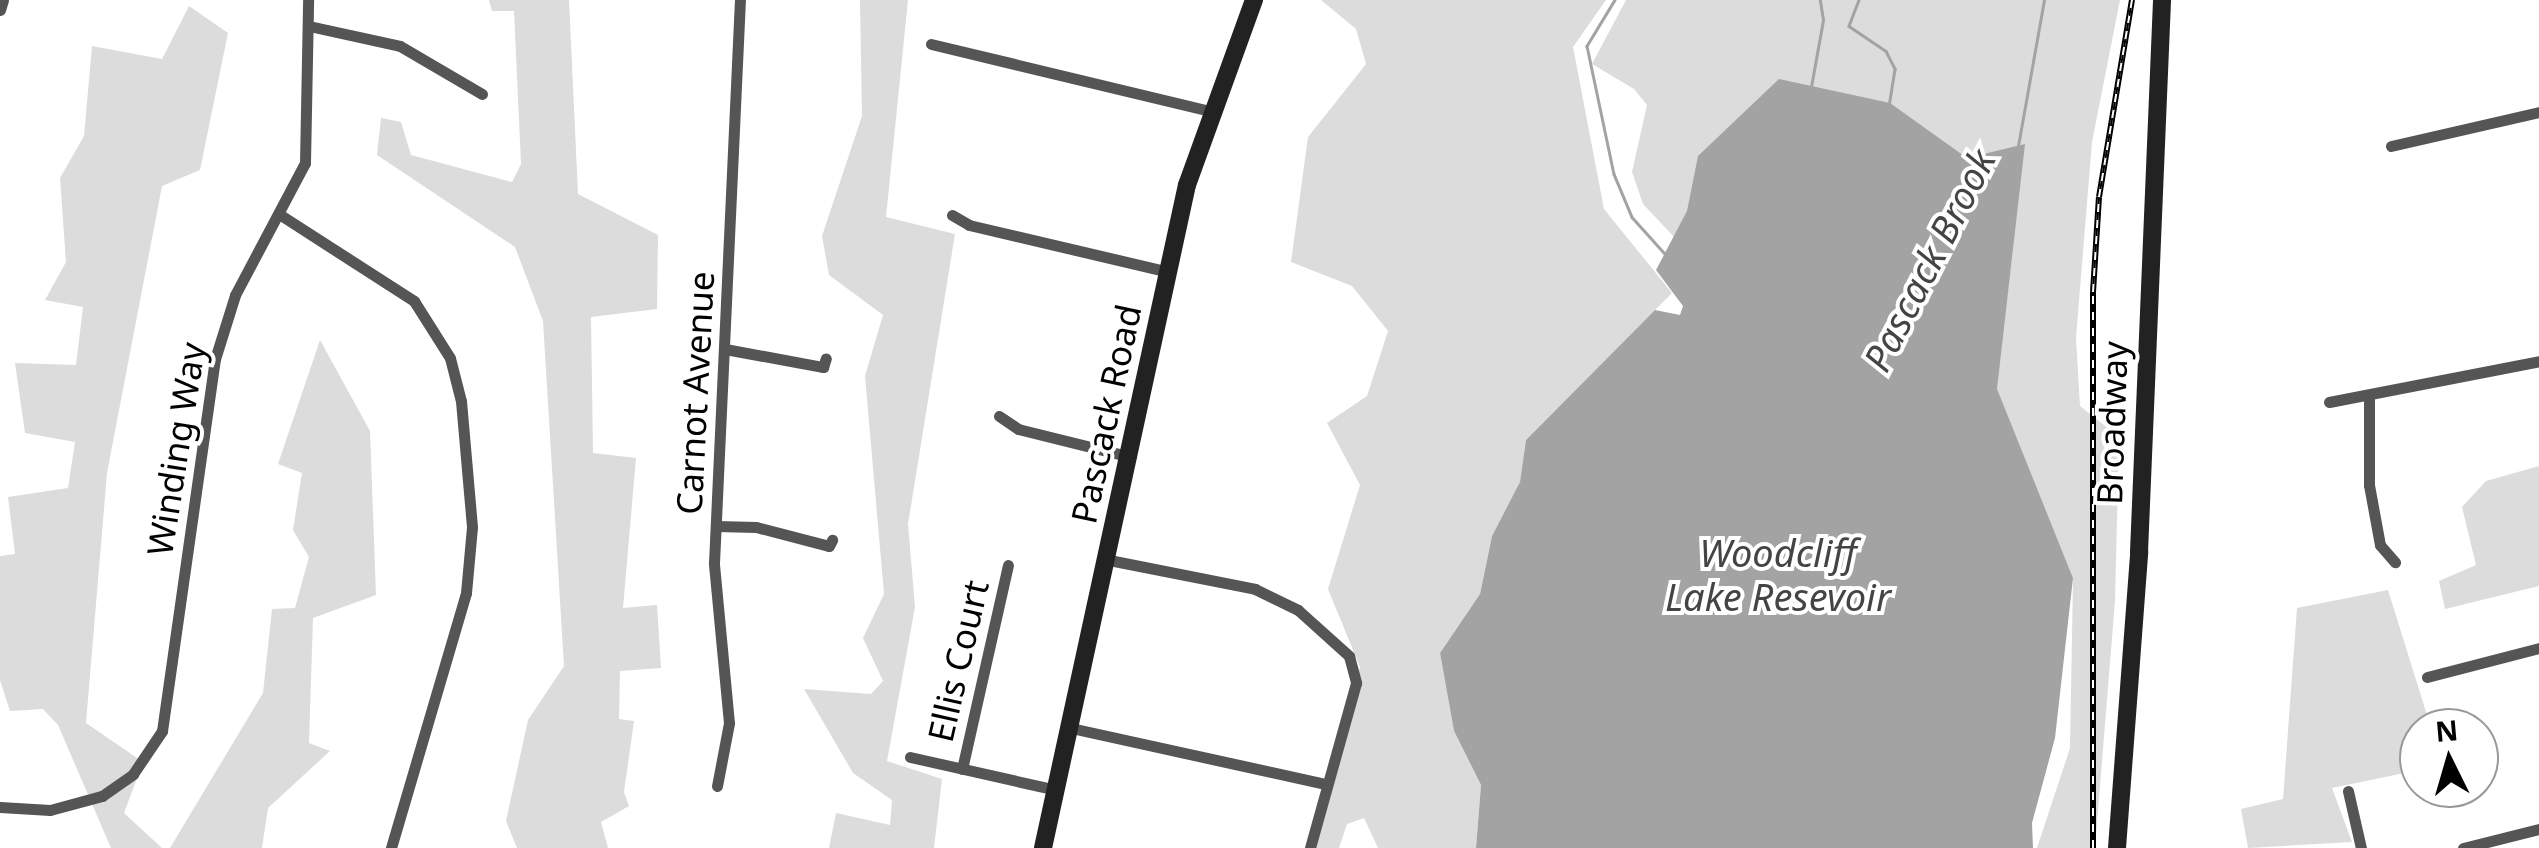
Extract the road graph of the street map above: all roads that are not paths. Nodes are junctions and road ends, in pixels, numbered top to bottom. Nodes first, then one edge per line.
1 (3, 0) edge
2 (308, 0) edge
3 (740, 0) edge
4 (1254, 0) edge
5 (2162, 0) edge
6 (0, 10) edge
7 (308, 26) junction
8 (931, 44) dead end
9 (482, 94) dead end
10 (1211, 111) junction
11 (2539, 112) edge
12 (2391, 146) dead end
13 (279, 214) junction
14 (952, 215) dead end
15 (1169, 272) junction
16 (724, 349) junction
17 (826, 358) dead end
18 (2539, 362) edge
19 (2369, 397) junction
20 (2329, 402) dead end
21 (998, 416) dead end
22 (1131, 457) junction
23 (716, 526) junction
24 (832, 540) dead end
25 (1109, 560) junction
26 (2395, 562) dead end
27 (1008, 565) dead end
28 (2539, 648) edge
29 (2427, 676) dead end
30 (1070, 728) junction
31 (910, 758) dead end
32 (962, 769) junction
33 (1326, 784) junction
34 (716, 786) dead end
35 (1057, 790) junction
36 (2348, 792) dead end
37 (0, 807) edge
38 (2539, 829) edge
39 (391, 848) edge
40 (1044, 848) edge
41 (1310, 848) edge
42 (2116, 848) edge
43 (2361, 848) edge
44 (2463, 848) edge

1 - 6 street
2 - 7 street, Winding Way
3 - 16 street, Carnot Avenue
4 - 10 street, Pascack Road
5 - 42 street, Broadway
7 - 9 street
7 - 13 street, Winding Way
8 - 10 street
10 - 15 street, Pascack Road
11 - 12 street
13 - 37 street, Winding Way
13 - 39 street
14 - 15 street
15 - 22 street, Pascack Road
16 - 17 street
16 - 23 street, Carnot Avenue
18 - 19 street
19 - 20 street
19 - 26 street
21 - 22 street
22 - 25 street, Pascack Road
23 - 24 street
23 - 34 street, Carnot Avenue
25 - 30 street, Pascack Road
25 - 33 street
27 - 32 street, Ellis Court
28 - 29 street
30 - 33 street
30 - 35 street, Pascack Road
31 - 32 street
32 - 35 street
33 - 41 street
35 - 40 street, Pascack Road
36 - 43 street
38 - 44 street

